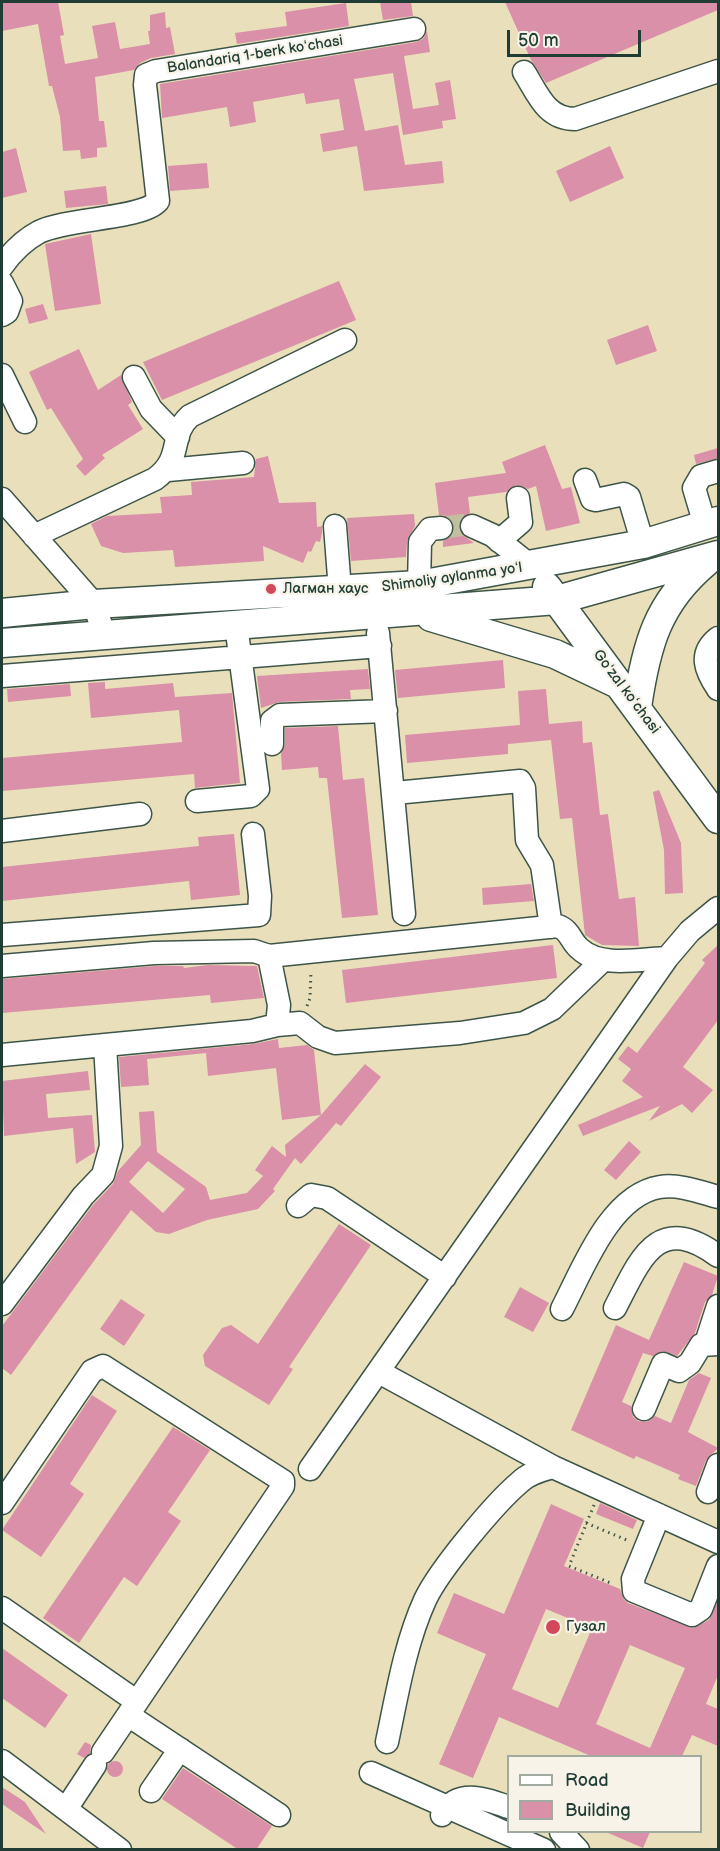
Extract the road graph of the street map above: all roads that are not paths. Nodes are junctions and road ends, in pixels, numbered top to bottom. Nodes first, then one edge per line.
1 (414, 29) dead end
2 (718, 71) edge
3 (524, 72) dead end
4 (2, 266) edge
5 (2, 283) edge
6 (2, 315) edge
7 (345, 340) dead end
8 (2, 375) edge
9 (134, 377) dead end
10 (25, 422) dead end
11 (178, 437) junction
12 (243, 463) dead end
13 (168, 470) junction
14 (718, 471) edge
15 (585, 480) dead end
16 (518, 498) dead end
17 (2, 499) edge
18 (712, 523) edge
19 (335, 525) dead end
20 (472, 526) tunnel mouth
21 (441, 528) tunnel mouth
22 (34, 536) junction
23 (499, 541) junction
24 (644, 544) junction
25 (716, 561) edge
26 (531, 567) junction
27 (340, 590) junction
28 (418, 599) junction
29 (557, 600) junction
30 (94, 604) junction
31 (2, 613) edge
32 (377, 616) junction
33 (236, 625) junction
34 (104, 634) junction
35 (718, 638) edge
36 (2, 643) edge
37 (380, 646) junction
38 (240, 658) junction
39 (2, 676) edge
40 (718, 688) edge
41 (629, 696) junction
42 (386, 711) junction
43 (272, 744) dead end
44 (395, 793) junction
45 (197, 801) dead end
46 (140, 814) dead end
47 (718, 819) edge
48 (2, 831) edge
49 (253, 834) dead end
50 (718, 908) edge
51 (404, 914) dead end
52 (259, 915) junction
53 (551, 927) junction
54 (2, 935) edge
55 (261, 954) junction
56 (667, 958) junction
57 (603, 960) junction
58 (2, 966) edge
59 (277, 1026) junction
60 (105, 1045) junction
61 (2, 1055) edge
62 (718, 1197) edge
63 (298, 1206) dead end
64 (718, 1256) edge
65 (445, 1277) junction
66 (2, 1304) edge
67 (718, 1306) edge
68 (562, 1308) dead end
69 (615, 1308) dead end
70 (712, 1343) edge
71 (379, 1372) junction
72 (644, 1409) dead end
73 (718, 1466) edge
74 (553, 1467) junction
75 (310, 1469) dead end
76 (708, 1492) dead end
77 (2, 1503) edge
78 (659, 1515) junction
79 (718, 1542) edge
80 (718, 1566) edge
81 (2, 1608) edge
82 (132, 1708) junction
83 (387, 1742) dead end
84 (180, 1749) junction
85 (2, 1761) edge
86 (370, 1773) dead end
87 (151, 1791) dead end
88 (507, 1807) edge
89 (66, 1809) junction
90 (444, 1811) junction
91 (279, 1815) dead end
92 (562, 1833) edge
93 (508, 1842) edge
94 (120, 1850) edge
95 (544, 1850) edge
96 (578, 1850) edge

1 - 4 street, Balandariq 1-berk koʻchasi
2 - 3 street
5 - 6 street
7 - 11 street
8 - 10 street
9 - 11 street
11 - 13 street
12 - 13 street
13 - 22 street
14 - 18 street
15 - 24 street
16 - 23 street
17 - 22 street
18 - 24 main road, Shimoliy aylanma yoʻl
19 - 27 street
20 - 23 street
21 - 28 street
22 - 30 street
23 - 26 street
24 - 26 main road, Shimoliy aylanma yoʻl
25 - 29 main road, Shimoliy aylanma yoʻl
25 - 41 main road
26 - 28 main road, Shimoliy aylanma yoʻl
26 - 29 main road, Goʻzal koʻchasi
27 - 28 main road, Shimoliy aylanma yoʻl
27 - 30 main road, Shimoliy aylanma yoʻl
28 - 29 main road, Shimoliy aylanma yoʻl
28 - 32 main road, Shimoliy aylanma yoʻl
28 - 41 main road
29 - 41 main road, Goʻzal koʻchasi
30 - 31 main road, Shimoliy aylanma yoʻl
30 - 34 street
32 - 33 main road, Shimoliy aylanma yoʻl
32 - 37 street
33 - 34 main road, Shimoliy aylanma yoʻl
33 - 38 street
34 - 36 main road, Shimoliy aylanma yoʻl
35 - 40 street
37 - 38 street
37 - 42 street
38 - 39 street
38 - 45 street
41 - 47 main road, Goʻzal koʻchasi
42 - 43 street
42 - 44 street
44 - 51 street
44 - 53 street
46 - 48 street
49 - 52 street
50 - 56 street
52 - 54 street
52 - 55 street
53 - 55 street
53 - 57 street
55 - 58 street
55 - 59 street
56 - 57 street
56 - 65 street
57 - 59 street
59 - 60 street
60 - 61 street
60 - 66 street
62 - 68 street
63 - 65 street
64 - 69 street
65 - 71 street
67 - 70 street
70 - 72 street
71 - 74 street
71 - 75 street
73 - 76 street
74 - 78 street
74 - 83 street
77 - 82 street
78 - 79 street
78 - 80 street
81 - 82 street
82 - 84 street
82 - 89 street
84 - 87 street
84 - 91 street
85 - 89 street
86 - 90 street
88 - 90 street
89 - 94 street
90 - 93 street
92 - 96 street
93 - 95 street

